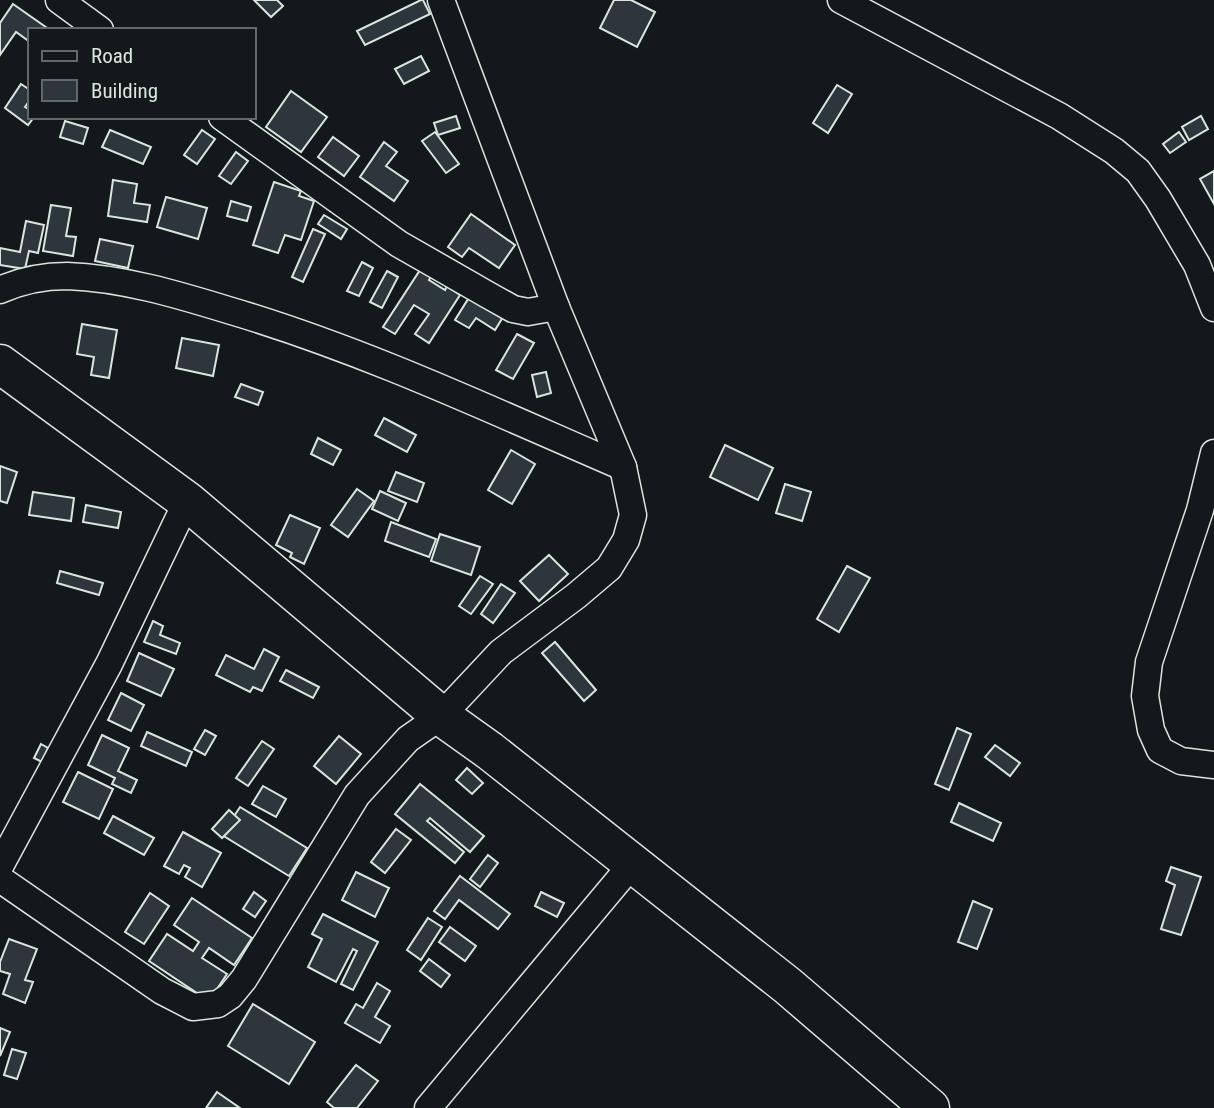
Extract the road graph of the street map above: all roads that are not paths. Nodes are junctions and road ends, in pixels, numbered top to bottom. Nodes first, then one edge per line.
1 (58, 0) edge
2 (441, 0) edge
3 (841, 0) edge
4 (97, 28) edge
5 (225, 119) edge
6 (0, 290) edge
7 (556, 307) junction
8 (1214, 308) edge
9 (0, 364) edge
10 (1214, 453) edge
11 (623, 467) junction
12 (187, 501) junction
13 (442, 716) junction
14 (1214, 765) edge
15 (633, 863) junction
16 (0, 866) edge
17 (0, 879) edge
18 (925, 1106) edge
19 (428, 1108) edge

1 - 4 street
2 - 7 street
3 - 8 street
5 - 7 street
6 - 11 street
7 - 11 street
9 - 12 highway
10 - 14 street
11 - 13 street
12 - 13 highway
12 - 16 street
13 - 15 highway
13 - 17 street
15 - 18 highway
15 - 19 street

